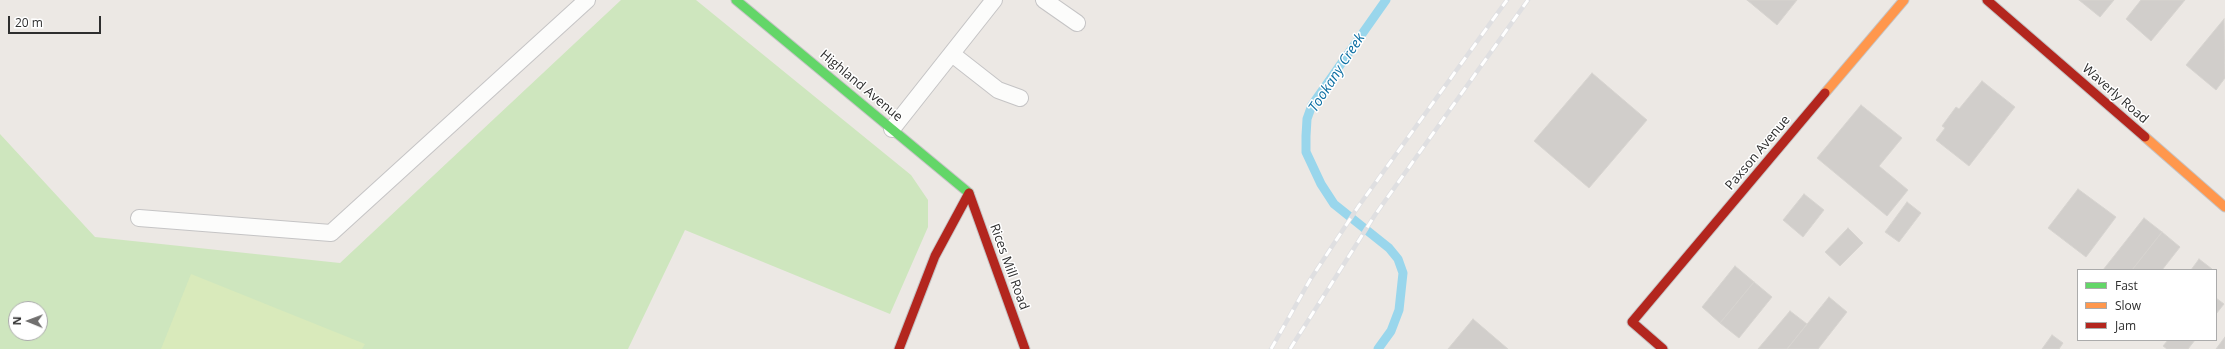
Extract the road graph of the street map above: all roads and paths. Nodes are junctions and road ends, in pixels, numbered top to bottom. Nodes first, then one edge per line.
1 (588, 0) edge
2 (736, 0) edge
3 (994, 0) edge
4 (1044, 0) edge
5 (1904, 0) edge
6 (1987, 0) edge
7 (1076, 23) dead end
8 (952, 54) junction
9 (1020, 98) dead end
10 (892, 129) junction
11 (969, 193) junction
12 (2225, 207) edge
13 (139, 218) dead end
14 (899, 349) edge
15 (1025, 349) edge
16 (1663, 349) edge

1 - 13 lane
2 - 10 street, Highland Avenue
3 - 8 lane
4 - 7 lane
5 - 16 street, Paxson Avenue
6 - 12 street, Waverly Road
8 - 9 lane
8 - 10 lane
10 - 11 street, Highland Avenue
11 - 14 street
11 - 15 street, Rices Mill Road

